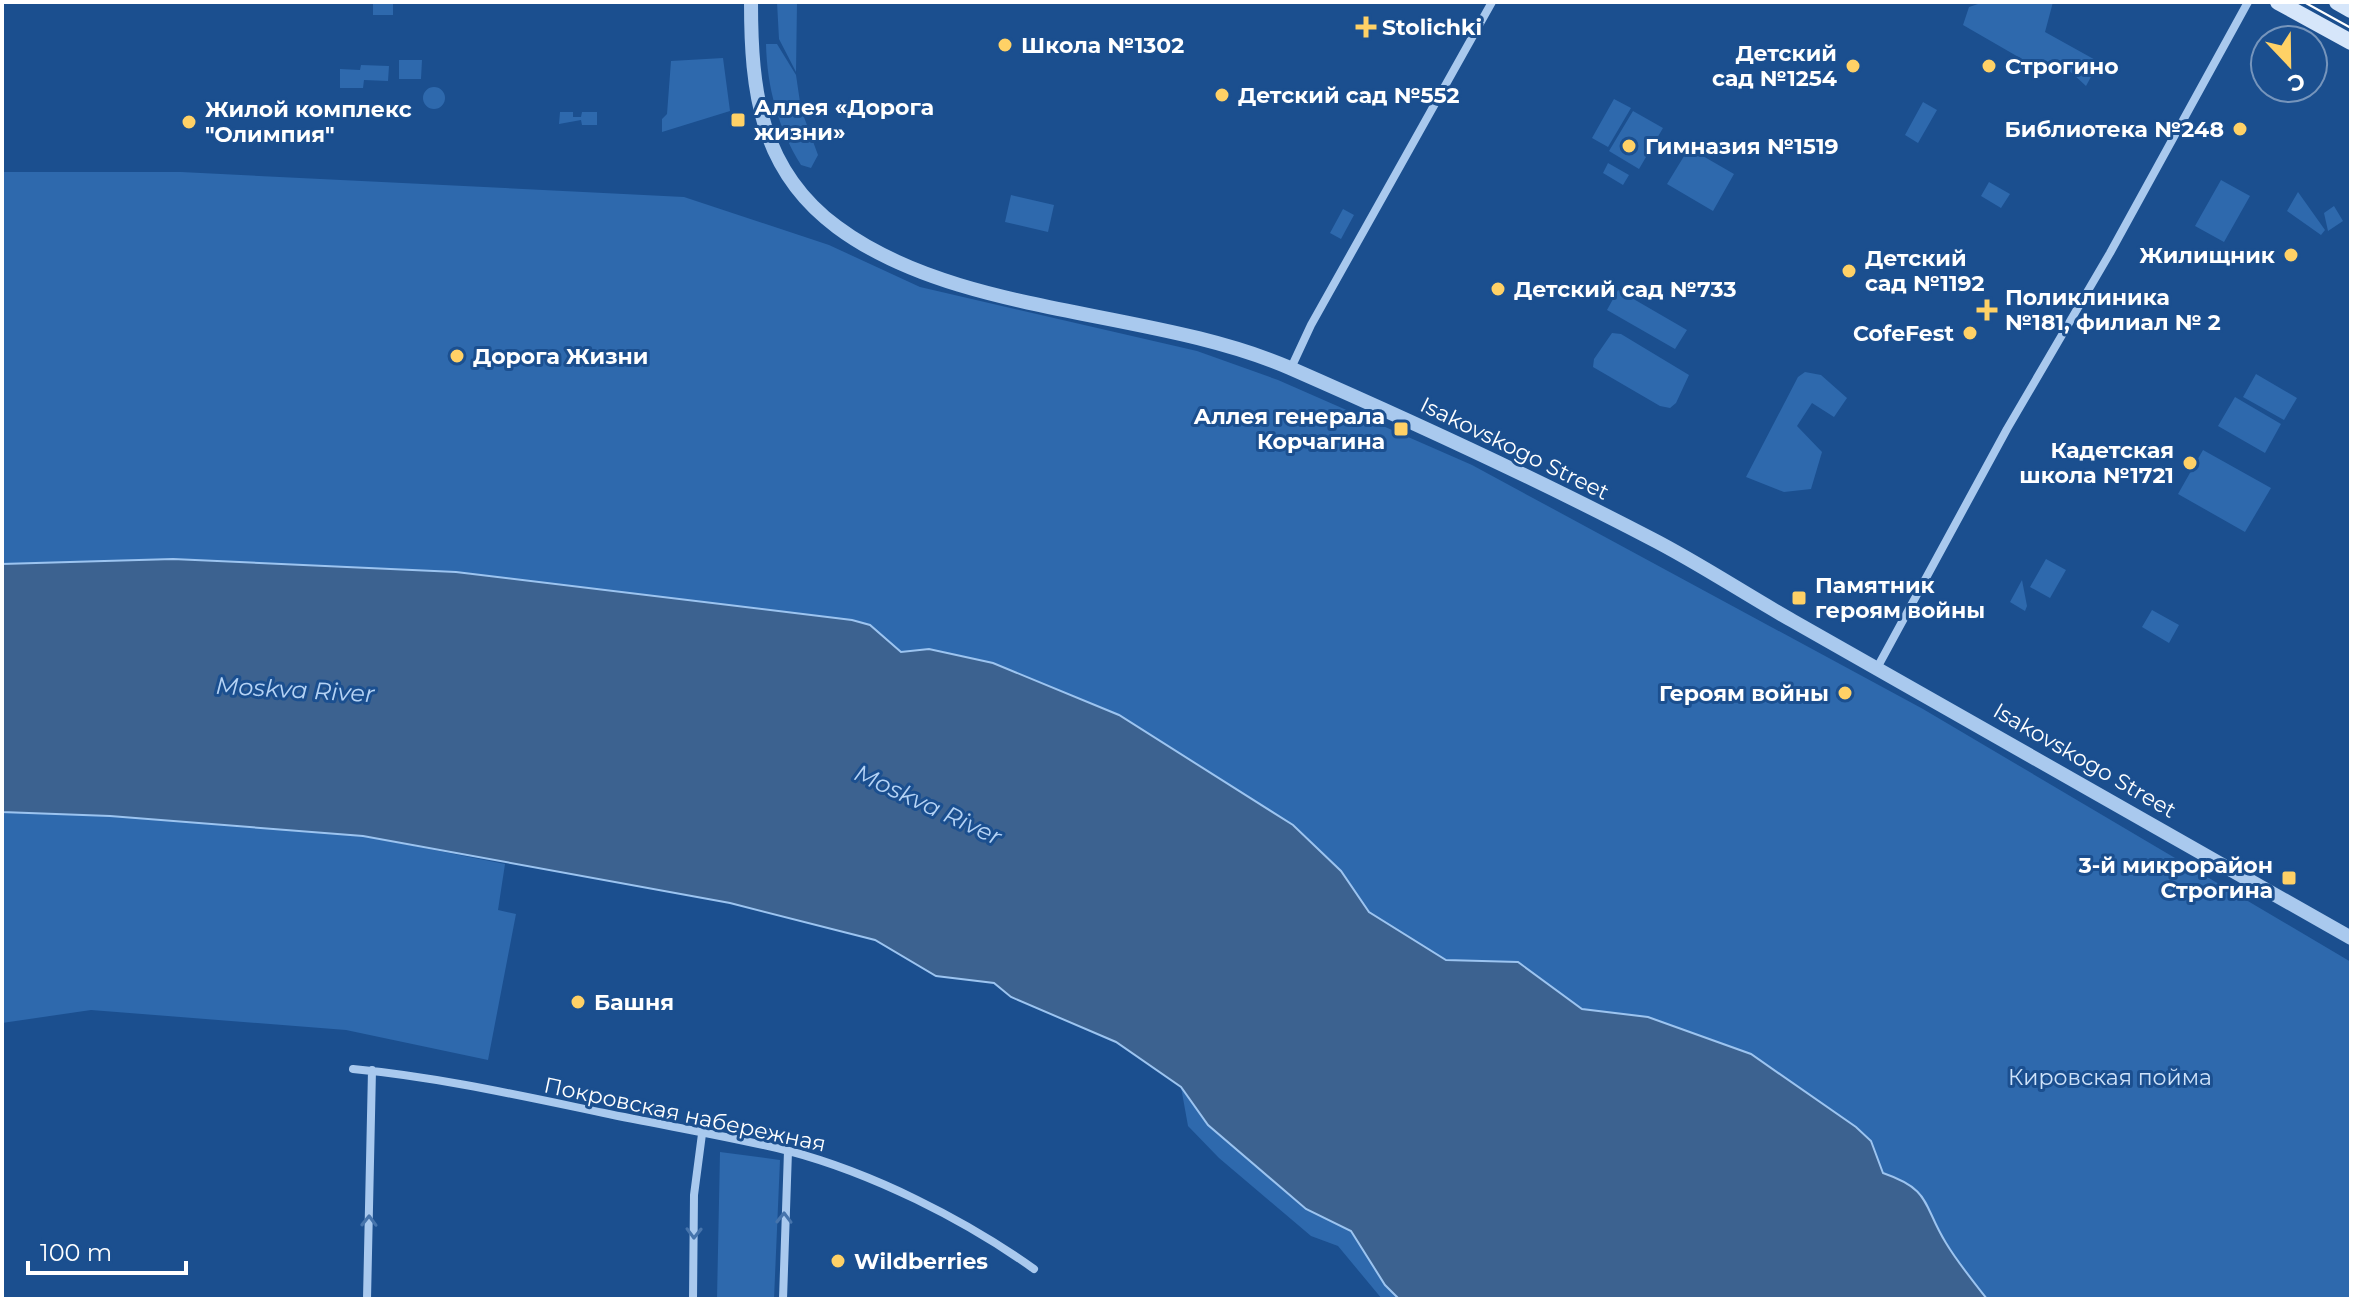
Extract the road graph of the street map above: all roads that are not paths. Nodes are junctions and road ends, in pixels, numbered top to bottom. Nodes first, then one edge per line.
1 (751, 2) edge
2 (1492, 2) edge
3 (2248, 2) edge
4 (2278, 2) edge
5 (2337, 2) edge
6 (2351, 10) edge
7 (2351, 42) edge
8 (1291, 368) junction
9 (1877, 668) junction
10 (2351, 938) edge
11 (353, 1069) dead end
12 (372, 1070) junction
13 (702, 1134) junction
14 (788, 1151) junction
15 (1034, 1269) dead end
16 (367, 1299) edge
17 (693, 1299) edge
18 (783, 1299) edge

1 - 8 street, Isakovskogo Street
2 - 8 street
3 - 9 street
4 - 7 main road
5 - 6 main road
8 - 9 street, Isakovskogo Street
9 - 10 street, Isakovskogo Street
11 - 12 street, Покровская набережная
12 - 13 street, Покровская набережная
16 -> 12 street
13 - 14 street, Покровская набережная
13 -> 17 street
14 - 15 street, Покровская набережная
18 -> 14 street

